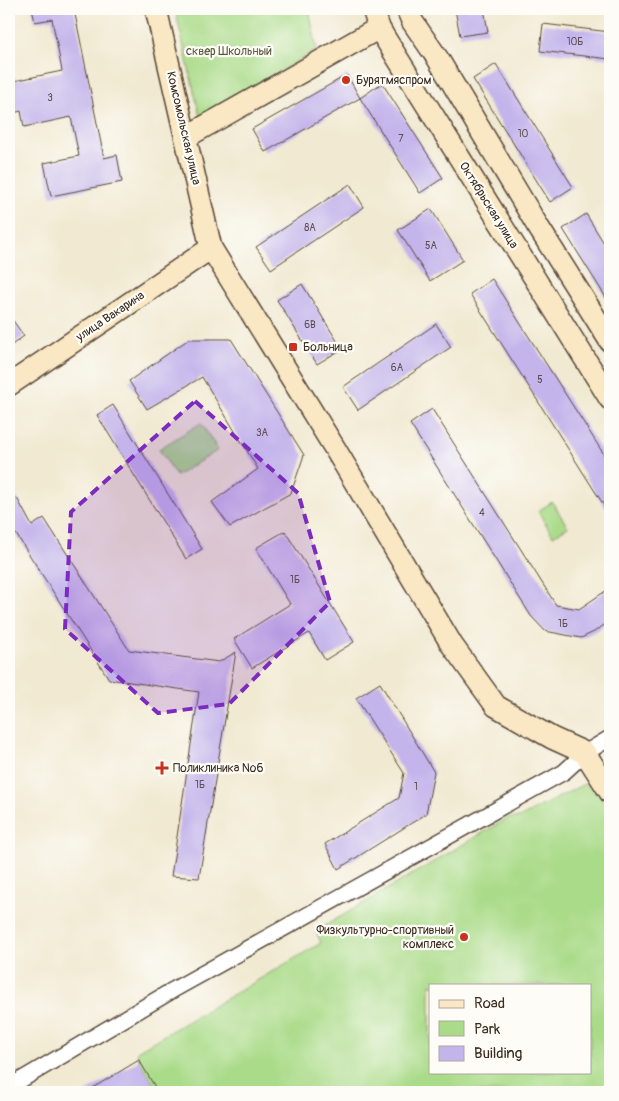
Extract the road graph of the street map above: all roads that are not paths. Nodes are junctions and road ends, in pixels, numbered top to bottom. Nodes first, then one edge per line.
1 (156, 9) edge
2 (407, 9) edge
3 (376, 18) edge
4 (186, 137) junction
5 (212, 248) junction
6 (610, 341) edge
7 (9, 385) edge
8 (610, 399) edge
9 (610, 738) edge
10 (585, 753) junction
11 (610, 792) edge
12 (9, 1087) edge

1 - 4 street, Комсомольская улица
2 - 6 street
3 - 4 street
3 - 8 street, Октябрьская улица
4 - 5 street, Комсомольская улица
5 - 7 street, улица Вакарина
5 - 10 street, Комсомольская улица
9 - 10 street
10 - 11 street
10 - 12 street

